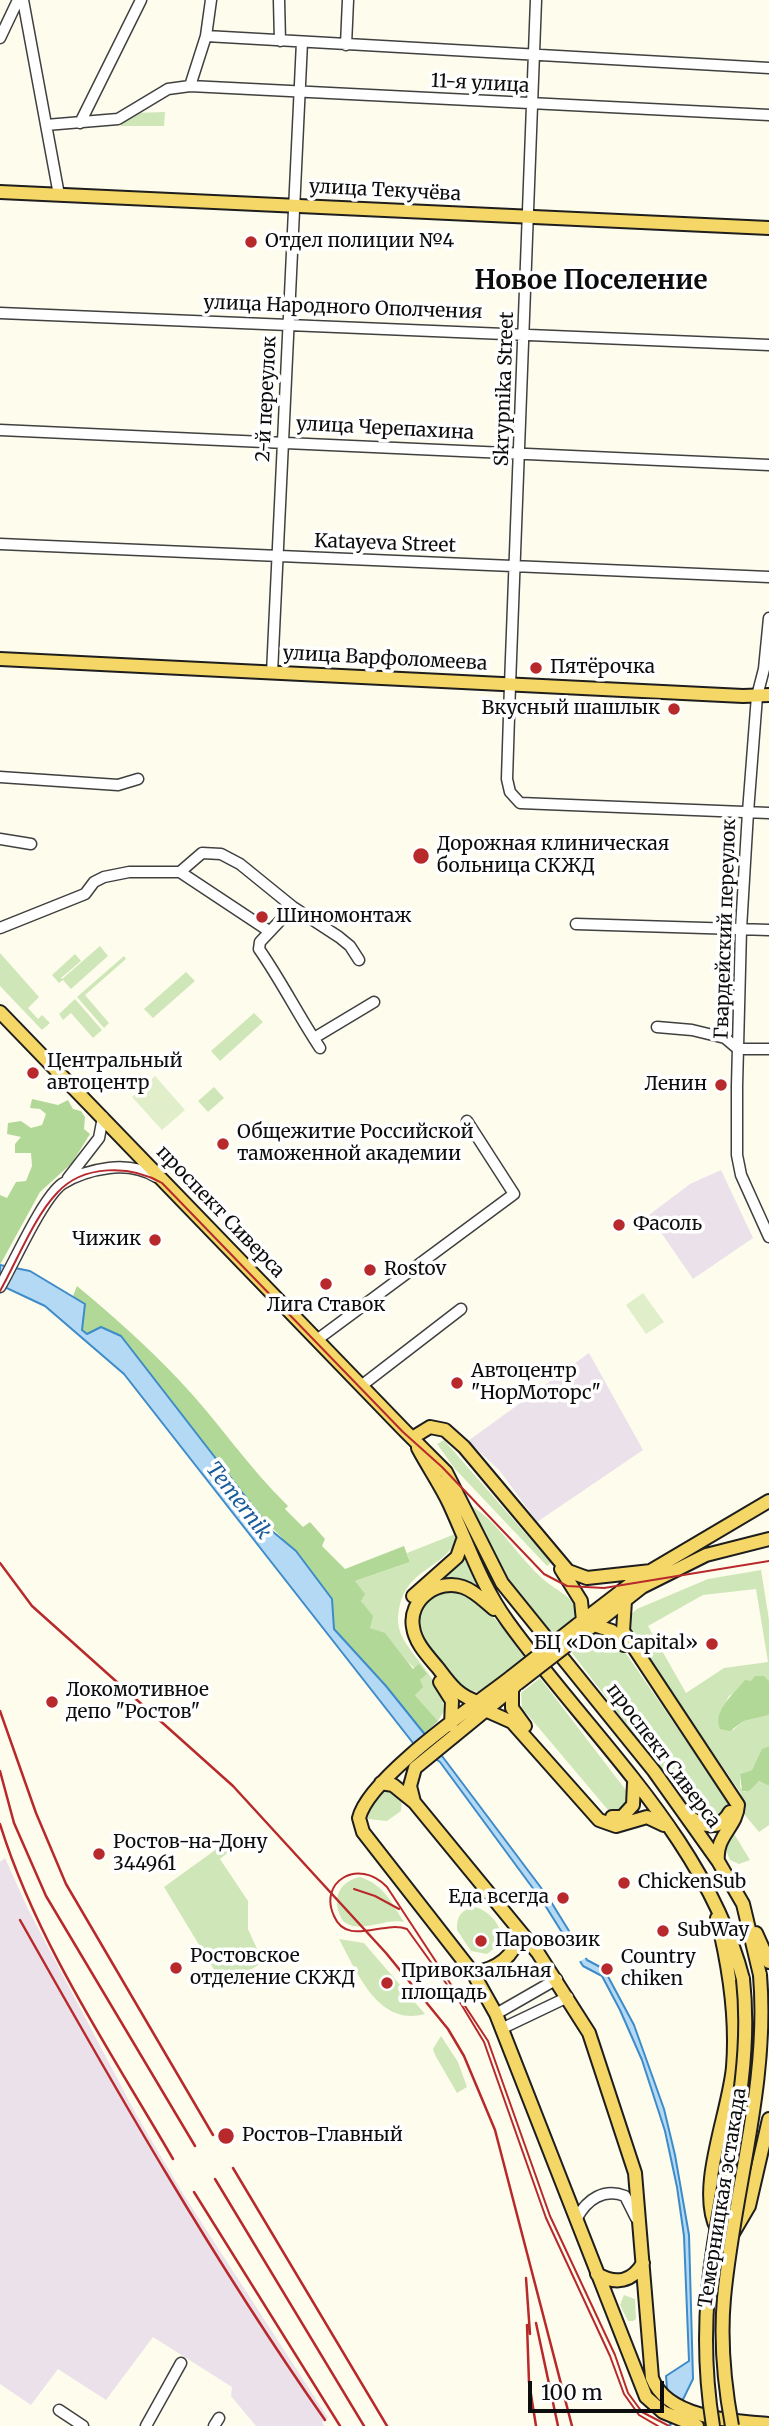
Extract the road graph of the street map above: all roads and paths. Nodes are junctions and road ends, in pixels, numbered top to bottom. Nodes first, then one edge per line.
1 (18, 0) edge
2 (23, 0) edge
3 (141, 0) edge
4 (211, 0) edge
5 (279, 0) edge
6 (348, 0) edge
7 (536, 0) edge
8 (206, 36) junction
9 (0, 38) edge
10 (280, 41) junction
11 (302, 42) junction
12 (346, 45) junction
13 (534, 56) junction
14 (769, 68) edge
15 (190, 86) junction
16 (300, 92) junction
17 (532, 104) junction
18 (769, 115) edge
19 (47, 124) junction
20 (80, 124) junction
21 (0, 192) edge
22 (59, 195) junction
23 (293, 206) junction
24 (527, 217) junction
25 (769, 228) edge
26 (0, 313) edge
27 (288, 322) junction
28 (525, 334) junction
29 (769, 345) edge
30 (0, 430) edge
31 (282, 442) junction
32 (520, 452) junction
33 (769, 465) edge
34 (0, 544) edge
35 (277, 558) junction
36 (516, 566) junction
37 (769, 577) edge
38 (769, 618) edge
39 (0, 659) edge
40 (272, 673) junction
41 (510, 685) junction
42 (763, 695) edge
43 (0, 777) edge
44 (138, 779) dead end
45 (748, 812) junction
46 (769, 813) edge
47 (0, 839) edge
48 (31, 844) dead end
49 (180, 872) junction
50 (293, 907) junction
51 (576, 924) dead end
52 (0, 928) edge
53 (741, 929) junction
54 (769, 930) edge
55 (269, 931) junction
56 (359, 960) dead end
57 (374, 1002) dead end
58 (0, 1012) edge
59 (657, 1027) dead end
60 (314, 1038) junction
61 (320, 1048) dead end
62 (738, 1049) junction
63 (769, 1049) edge
64 (103, 1117) junction
65 (467, 1121) dead end
66 (129, 1144) junction
67 (120, 1167) junction
68 (163, 1181) junction
69 (62, 1184) junction
70 (769, 1237) edge
71 (0, 1287) edge
72 (461, 1309) dead end
73 (318, 1339) junction
74 (361, 1386) junction
75 (412, 1438) junction
76 (454, 1439) junction
77 (769, 1501) edge
78 (769, 1539) edge
79 (463, 1540) junction
80 (651, 1571) junction
81 (625, 1601) junction
82 (507, 1622) junction
83 (585, 1626) junction
84 (513, 1683) junction
85 (482, 1706) junction
86 (449, 1730) junction
87 (417, 1758) junction
88 (381, 1783) junction
89 (634, 1783) junction
90 (414, 1802) junction
91 (685, 1813) junction
92 (670, 1829) junction
93 (718, 1861) junction
94 (703, 1882) junction
95 (743, 1904) junction
96 (521, 1933) junction
97 (769, 1962) edge
98 (473, 1973) junction
99 (760, 1975) joint
100 (557, 1979) junction
101 (743, 1979) joint
102 (568, 1997) junction
103 (496, 2014) junction
104 (502, 2028) junction
105 (769, 2119) edge
106 (767, 2143) edge
107 (577, 2218) junction
108 (639, 2228) junction
109 (718, 2230) junction
110 (733, 2232) junction
111 (643, 2263) junction
112 (597, 2274) junction
113 (645, 2294) junction
114 (610, 2304) junction
115 (181, 2363) dead end
116 (59, 2410) dead end
117 (697, 2419) edge
118 (714, 2423) edge
119 (729, 2424) edge
120 (769, 2424) edge
121 (83, 2426) edge
122 (147, 2426) edge

1 - 9 street
2 - 19 street
3 - 20 street
4 - 8 street
5 - 10 street
6 - 12 street
7 - 13 street, Skrypnika Street
8 - 10 street
8 - 15 street
10 - 11 street
11 - 12 street
11 - 16 street, 2-й переулок
12 - 13 street
13 - 14 street
13 - 17 street, Skrypnika Street
15 - 16 street, 11-я улица
15 - 20 street, 11-я улица
16 - 17 street, 11-я улица
16 - 23 street, 2-й переулок
17 - 18 street, 11-я улица
17 - 24 street, Skrypnika Street
19 - 20 street, 11-я улица
19 - 22 street
21 - 22 main road, улица Текучёва
22 - 23 main road, улица Текучёва
23 - 24 main road, улица Текучёва
23 - 27 street, 2-й переулок
24 - 25 main road, улица Текучёва
24 - 28 street, Skrypnika Street
26 - 27 street, улица Народного Ополчения
27 - 28 street, улица Народного Ополчения
27 - 31 street, 2-й переулок
28 - 29 street, улица Народного Ополчения
28 - 32 street, Skrypnika Street
30 - 31 street, улица Черепахина
31 - 32 street, улица Черепахина
31 - 35 street, 2-й переулок
32 - 33 street, улица Черепахина
32 - 36 street, Skrypnika Street
34 - 35 street, Katayeva Street
35 - 36 street, Katayeva Street
35 - 40 street, 2-й переулок
36 - 37 street, Katayeva Street
36 - 41 street, Skrypnika Street
38 - 42 street, Гвардейский переулок
39 - 40 main road, улица Варфоломеева
40 - 41 main road, улица Варфоломеева
41 - 42 main road, улица Варфоломеева
41 - 45 street, Skrypnika Street
42 - 45 street, Гвардейский переулок
43 - 44 street
45 - 46 street
45 - 53 street, Гвардейский переулок
47 - 48 street
49 - 50 street
49 - 52 street
49 - 55 street
50 - 55 street
50 - 56 street
51 - 53 street
53 - 54 street
53 - 62 street, Гвардейский переулок
55 - 60 street
57 - 60 street
58 - 64 main road, проспект Сиверса
59 - 62 street
60 - 61 street
62 - 63 street
62 - 70 street, Гвардейский переулок
64 - 66 main road, проспект Сиверса
64 - 69 street
65 - 73 street
66 - 67 street
66 - 68 main road, проспект Сиверса
67 - 68 street
67 - 69 street
68 - 73 main road, проспект Сиверса
69 - 71 street
72 - 74 street
73 - 74 main road, проспект Сиверса
74 - 75 main road, проспект Сиверса
75 - 76 main road
75 - 79 main road, проспект Сиверса
75 - 91 main road, проспект Сиверса
76 - 80 main road
76 - 83 main road
77 - 80 main road
78 - 81 main road
79 - 82 main road, проспект Сиверса
79 - 86 main road
80 - 83 main road
81 - 83 main road
81 - 93 main road
82 - 85 main road
82 - 89 main road, проспект Сиверса
83 - 84 main road, bridge
83 - 91 main road
84 - 85 main road
84 - 89 main road
85 - 86 main road
85 - 92 main road
86 - 87 main road
87 - 88 main road
87 - 90 main road
88 - 90 main road
88 - 98 main road
89 - 92 main road, проспект Сиверса
90 - 96 main road
91 - 93 main road, проспект Сиверса
92 - 94 main road, проспект Сиверса
93 - 95 main road, проспект Сиверса
94 - 101 main road, проспект Сиверса
94 - 109 main road
95 - 97 main road
95 - 99 main road, проспект Сиверса
96 - 98 main road
96 - 100 main road
98 - 103 main road
99 - 119 main road, Темерницкая эстакада, bridge
100 - 102 main road
100 - 103 street
101 - 118 main road, Темерницкая эстакада, bridge
102 - 104 street
102 - 108 main road
103 - 104 main road
104 - 107 main road
105 - 106 main road
106 - 110 main road
107 - 108 street
107 - 112 main road
108 - 111 main road
109 - 110 main road
109 - 118 main road
110 - 119 main road
111 - 112 main road
111 - 113 main road
112 - 114 main road
113 - 114 main road
113 - 117 main road
114 - 117 main road
115 - 122 street
116 - 121 street
117 - 118 main road
118 - 119 main road
119 - 120 main road

